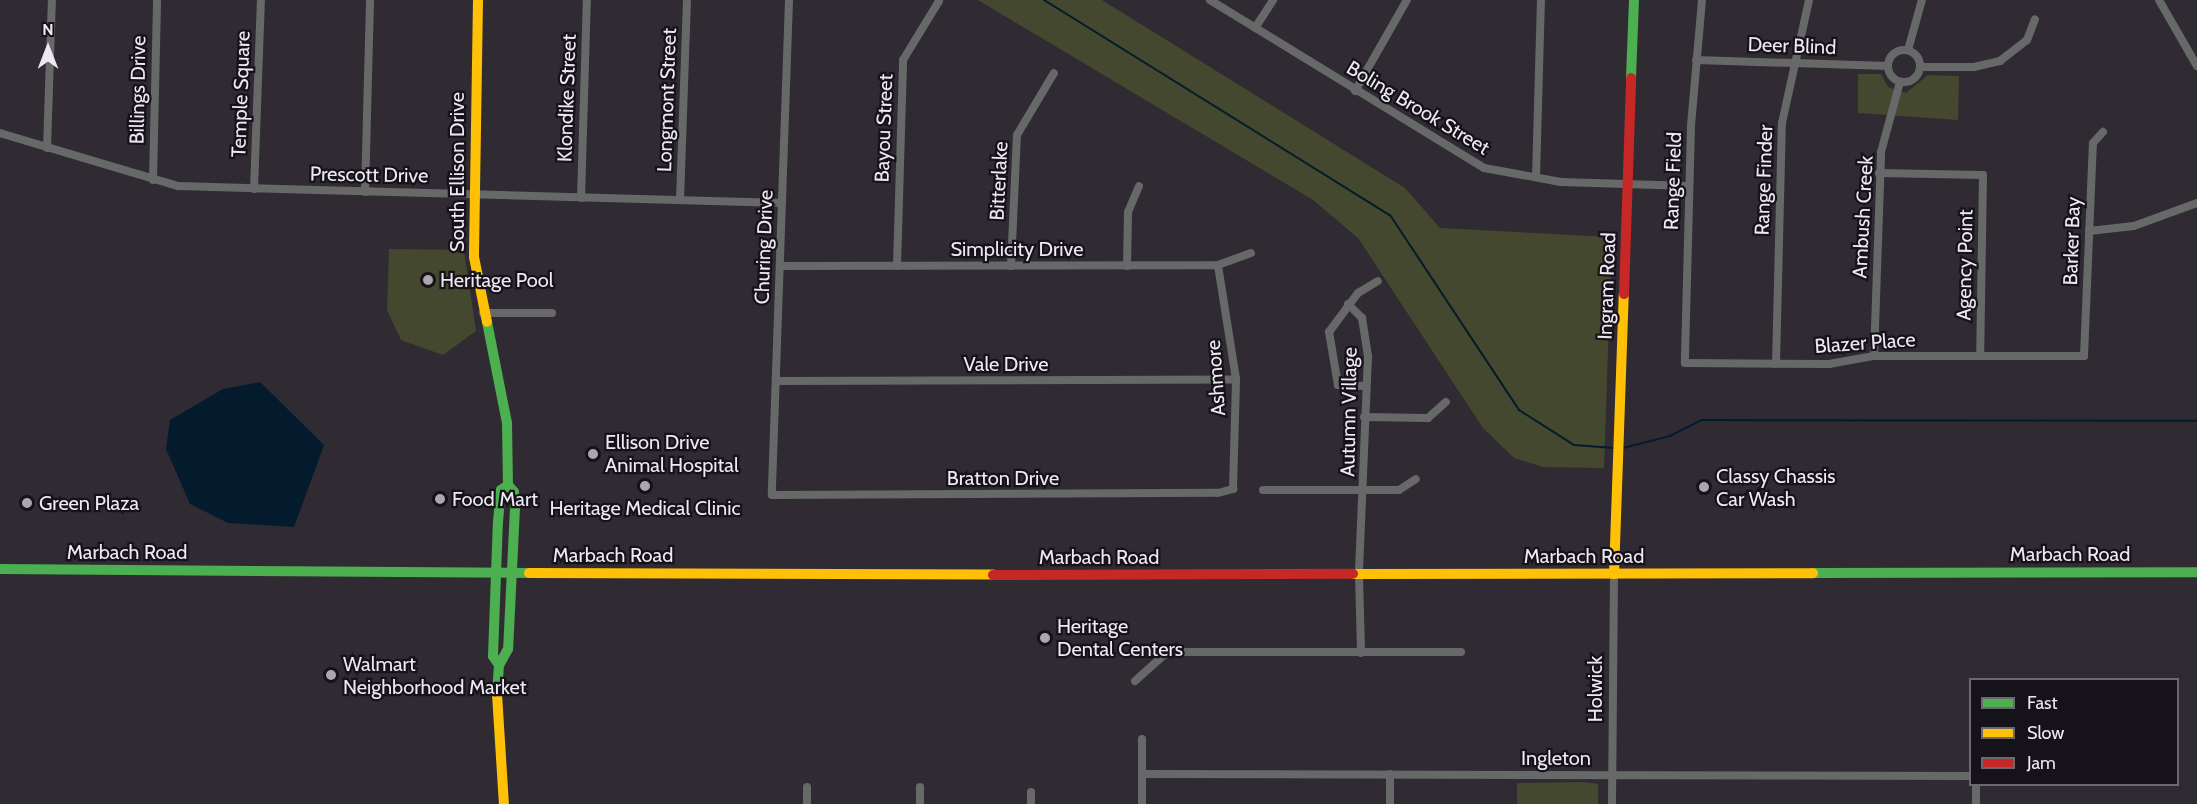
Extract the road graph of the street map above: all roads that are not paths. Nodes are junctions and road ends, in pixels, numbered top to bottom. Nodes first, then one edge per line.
1 (51, 0) edge
2 (157, 0) edge
3 (261, 0) edge
4 (370, 0) edge
5 (478, 0) edge
6 (587, 0) edge
7 (687, 0) edge
8 (789, 0) edge
9 (1210, 0) edge
10 (1273, 0) edge
11 (1407, 0) edge
12 (1541, 0) edge
13 (1634, 0) edge
14 (1702, 0) edge
15 (1809, 0) edge
16 (1922, 0) edge
17 (2159, 0) edge
18 (939, 1) edge
19 (2035, 19) dead end
20 (1255, 28) junction
21 (1908, 50) junction
22 (1696, 60) junction
23 (1795, 63) junction
24 (1888, 66) junction
25 (2197, 66) edge
26 (1920, 67) junction
27 (1054, 73) dead end
28 (1900, 82) junction
29 (1355, 91) junction
30 (2103, 132) dead end
31 (0, 133) edge
32 (47, 148) junction
33 (1879, 173) junction
34 (1536, 177) junction
35 (153, 180) junction
36 (1628, 184) junction
37 (1139, 186) dead end
38 (1689, 186) junction
39 (254, 189) junction
40 (365, 192) junction
41 (473, 194) junction
42 (581, 198) junction
43 (680, 200) junction
44 (782, 203) junction
45 (2197, 203) edge
46 (2090, 231) junction
47 (1251, 253) dead end
48 (1218, 265) junction
49 (780, 266) junction
50 (897, 266) junction
51 (1011, 266) junction
52 (1126, 266) junction
53 (1378, 281) dead end
54 (1348, 304) junction
55 (483, 313) junction
56 (552, 313) dead end
57 (1874, 356) junction
58 (1980, 356) junction
59 (2084, 356) joint
60 (1684, 363) joint
61 (1776, 364) junction
62 (1236, 379) junction
63 (777, 381) junction
64 (1365, 386) junction
65 (1446, 402) dead end
66 (1364, 417) junction
67 (1416, 479) dead end
68 (508, 485) junction
69 (1233, 489) joint
70 (1263, 490) dead end
71 (1364, 490) junction
72 (772, 495) joint
73 (515, 521) junction
74 (498, 522) junction
75 (0, 570) edge
76 (497, 572) junction
77 (514, 572) junction
78 (2197, 572) edge
79 (1614, 574) junction
80 (1359, 575) junction
81 (1461, 652) dead end
82 (1361, 653) junction
83 (499, 665) junction
84 (1135, 681) dead end
85 (1142, 739) dead end
86 (1142, 774) junction
87 (1390, 774) junction
88 (1612, 775) junction
89 (1969, 776) edge
90 (1976, 786) edge
91 (807, 787) dead end
92 (920, 787) dead end
93 (1031, 792) dead end
94 (504, 804) edge
95 (807, 804) edge
96 (920, 804) edge
97 (1031, 804) edge
98 (1142, 804) edge
99 (1390, 804) edge
100 (1612, 804) edge
101 (1976, 804) edge

1 - 32 street
2 - 35 street, Billings Drive
3 - 39 street, Temple Square
4 - 40 street
5 - 41 main road, South Ellison Drive
6 - 42 street, Klondike Street
7 - 43 street, Longmont Street
8 - 44 street, Churing Drive
9 - 20 street, Boling Brook Street
10 - 20 street
11 - 29 street
12 - 34 street
13 - 36 main road, Ingram Road
14 - 22 street, Range Field
15 - 23 street, Range Finder
16 - 21 street
17 - 25 street
18 - 50 street, Bayou Street
19 - 26 street
20 - 29 street, Boling Brook Street
21 - 24 street
21 - 26 street
22 - 23 street, Deer Blind
22 - 38 street, Range Field
23 - 24 street, Deer Blind
23 - 61 street, Range Finder
24 - 28 street
26 - 28 street
27 - 51 street, Bitterlake
28 - 33 street, Ambush Creek
29 - 34 street, Boling Brook Street
30 - 46 street, Barker Bay
31 - 32 street, Prescott Drive
32 - 35 street, Prescott Drive
33 - 57 street, Ambush Creek
33 - 58 street, Agency Point
34 - 36 street, Boling Brook Street
35 - 39 street, Prescott Drive
36 - 38 street, Boling Brook Street
36 - 79 main road, Ingram Road
37 - 52 street
38 - 60 street, Range Field
39 - 40 street, Prescott Drive
40 - 41 street, Prescott Drive
41 - 42 street, Prescott Drive
41 - 55 main road, South Ellison Drive
42 - 43 street, Prescott Drive
43 - 44 street, Prescott Drive
44 - 49 street, Churing Drive
45 - 46 street
46 - 59 street, Barker Bay
47 - 48 street, Simplicity Drive
48 - 52 street, Simplicity Drive
48 - 62 street, Ashmore
49 - 50 street, Simplicity Drive
49 - 63 street, Churing Drive
50 - 51 street, Simplicity Drive
51 - 52 street, Simplicity Drive
53 - 54 street
54 - 64 street, Autumn Village
54 - 64 street
55 - 56 street
55 - 68 main road, South Ellison Drive
57 - 58 street, Blazer Place
57 - 61 street, Blazer Place
58 - 59 street, Blazer Place
60 - 61 street, Blazer Place
62 - 63 street, Vale Drive
62 - 69 street, Ashmore
63 - 72 street, Churing Drive
64 - 66 street, Autumn Village
65 - 66 street
66 - 71 street, Autumn Village
67 - 71 street
68 - 73 main road, South Ellison Drive
68 - 74 main road, South Ellison Drive
69 - 72 street, Bratton Drive
70 - 71 street
71 - 80 street, Autumn Village
73 - 74 main road
73 - 77 main road, South Ellison Drive
74 - 76 main road, South Ellison Drive
75 - 76 main road, Marbach Road
76 - 77 main road, Marbach Road
76 - 83 main road, South Ellison Drive
77 - 80 main road, Marbach Road
77 - 83 main road, South Ellison Drive
78 - 79 main road, Marbach Road
79 - 80 main road, Marbach Road
79 - 88 street, Holwick
80 - 82 street, Autumn Village
81 - 82 street
82 - 84 street
83 - 94 main road, South Ellison Drive
85 - 86 street
86 - 87 street, Ingleton
86 - 98 street
87 - 88 street, Ingleton
87 - 99 street
88 - 89 street, Ingleton
88 - 100 street, Holwick
90 - 101 street
91 - 95 street
92 - 96 street
93 - 97 street

